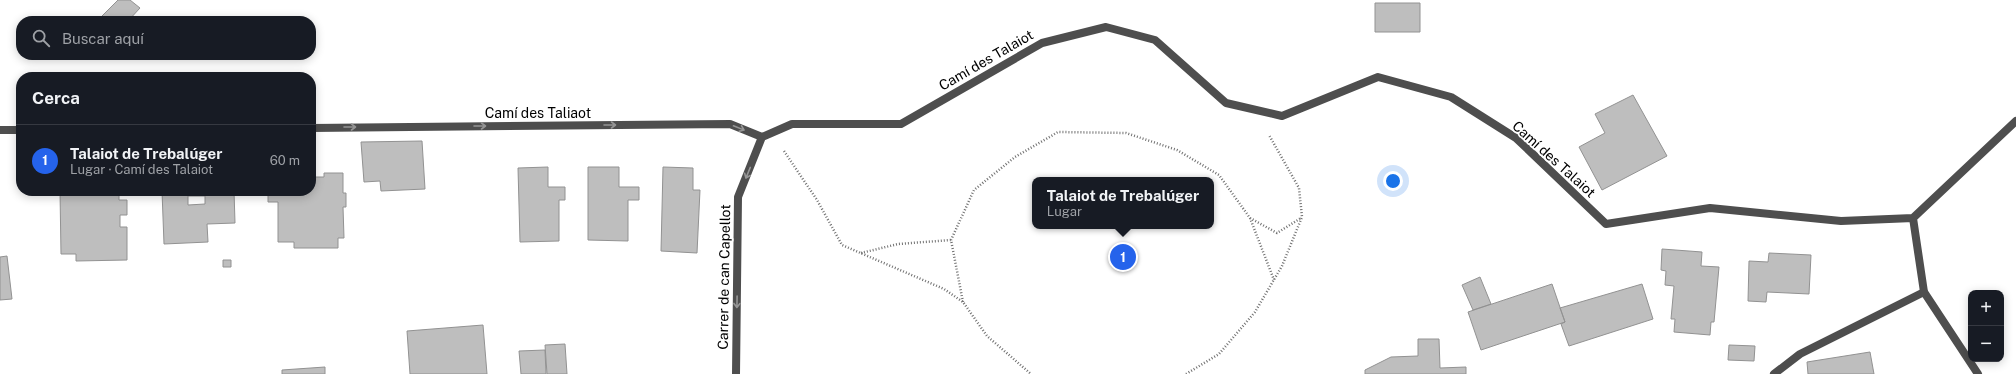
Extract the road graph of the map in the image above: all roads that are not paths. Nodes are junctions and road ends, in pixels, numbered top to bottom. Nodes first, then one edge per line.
1 (2016, 121) edge
2 (316, 128) edge
3 (0, 130) edge
4 (16, 130) edge
5 (762, 137) junction
6 (1913, 218) junction
7 (1924, 292) junction
8 (736, 374) edge
9 (1774, 374) edge
10 (1978, 374) edge

1 - 6 street
2 -> 5 street, Camí des Taliaot
3 - 4 street
5 - 6 street, Camí des Talaiot
5 -> 8 street, Carrer de can Capellot
6 - 7 street
7 - 9 street
7 - 10 street

